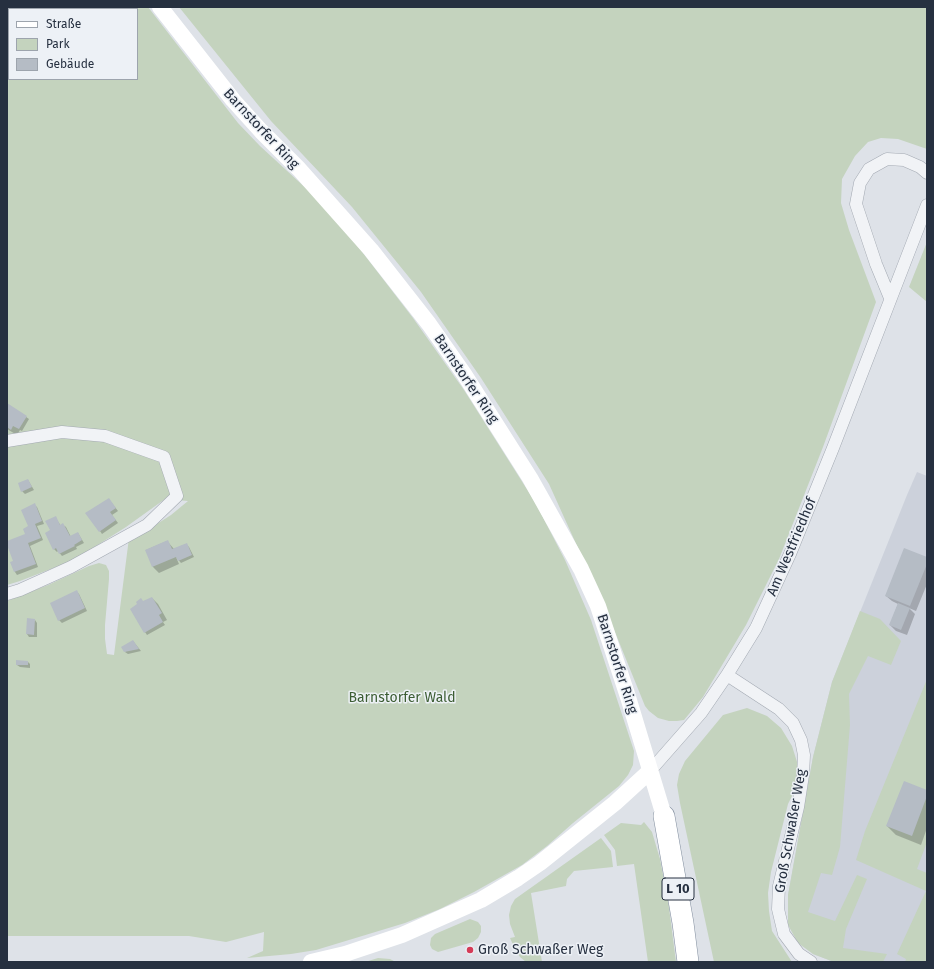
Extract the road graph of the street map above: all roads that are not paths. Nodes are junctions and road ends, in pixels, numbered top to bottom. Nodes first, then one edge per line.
1 (160, 7) edge
2 (927, 173) edge
3 (927, 205) edge
4 (890, 298) junction
5 (7, 441) edge
6 (7, 594) edge
7 (727, 675) junction
8 (650, 771) junction
9 (664, 816) joint
10 (311, 962) edge
11 (688, 962) edge
12 (811, 962) edge

1 - 8 main road, Barnstorfer Ring / L 10
2 - 4 street
3 - 4 street, Am Westfriedhof
4 - 7 street, Am Westfriedhof
5 - 6 street
7 - 8 street, Am Westfriedhof
7 - 12 street, Groß Schwaßer Weg
8 - 9 main road, Barnstorfer Ring / L 10
8 - 10 main road
9 - 11 highway, L 10

